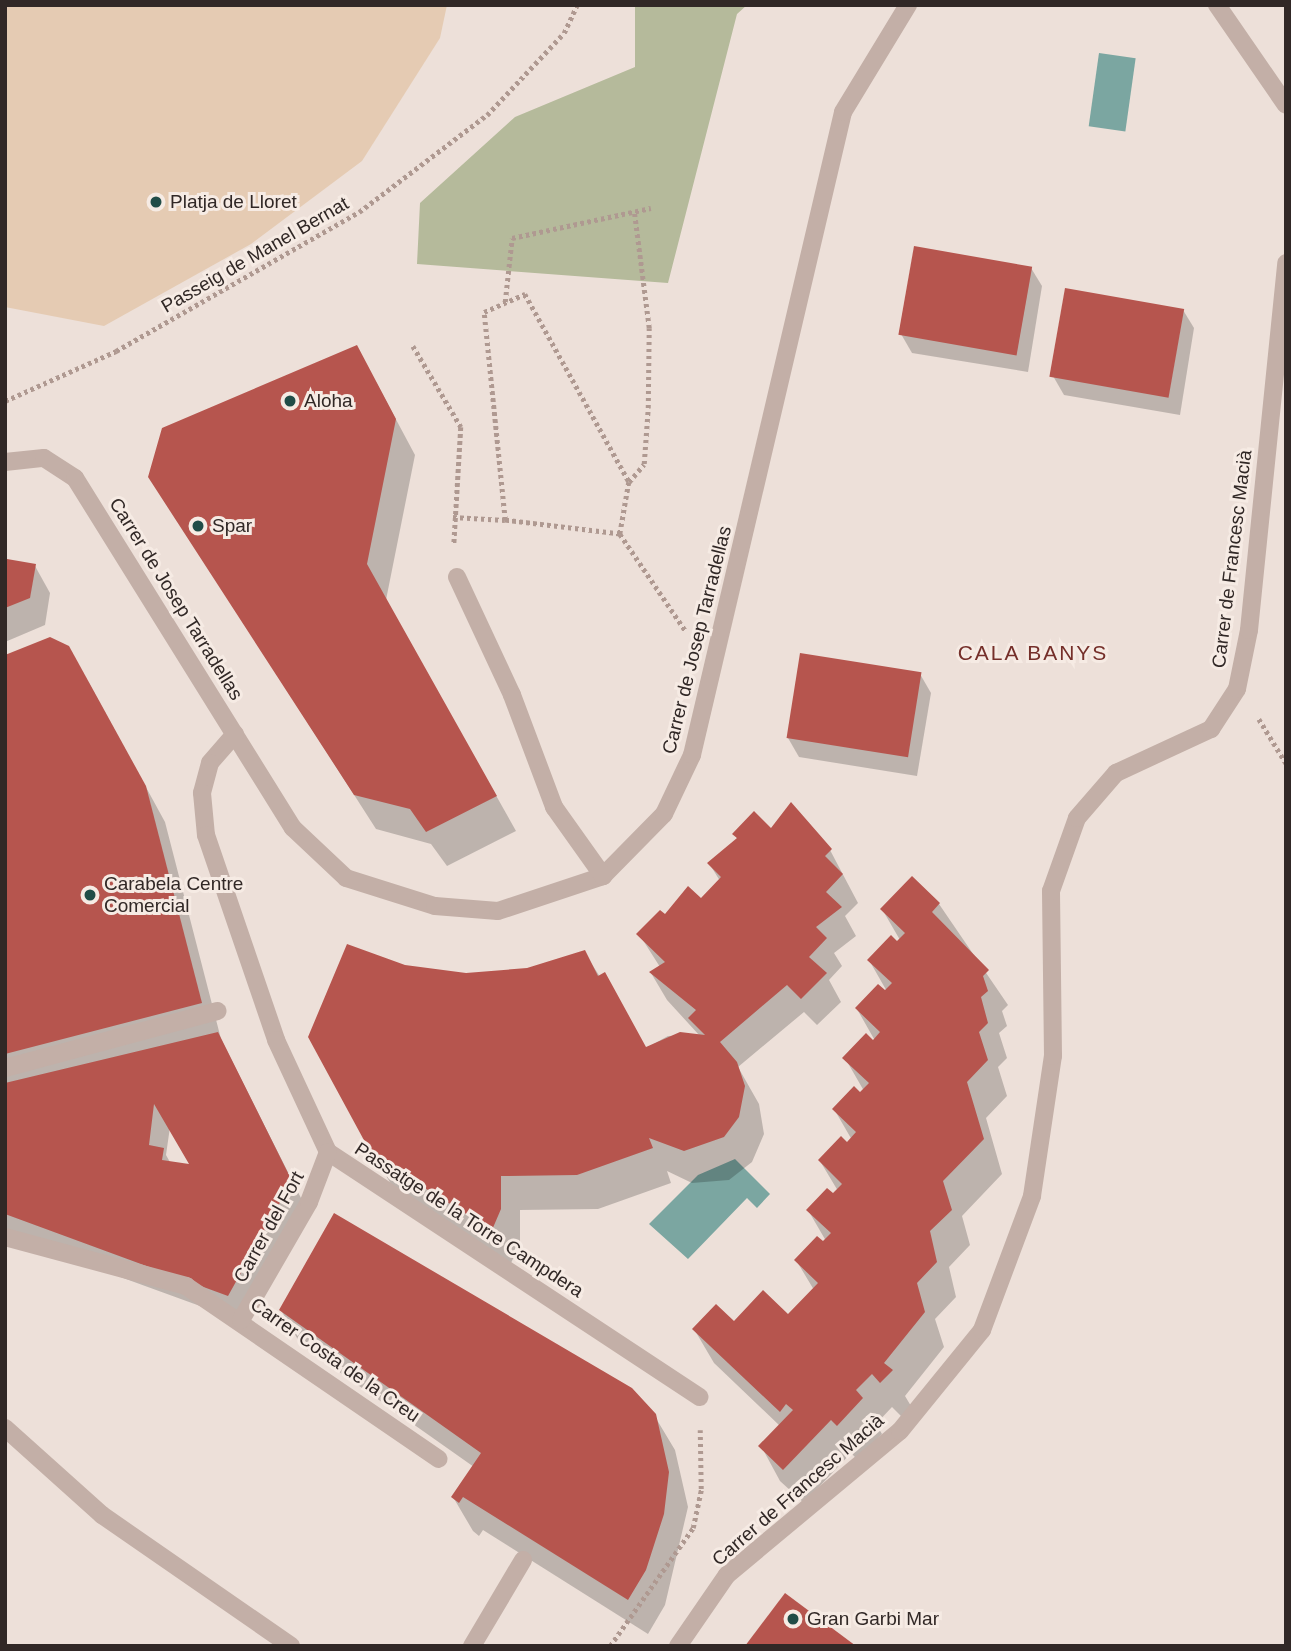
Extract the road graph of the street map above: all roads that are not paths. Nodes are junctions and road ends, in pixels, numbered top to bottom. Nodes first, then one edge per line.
1 (908, 5) edge
2 (1217, 5) edge
3 (1283, 103) edge
4 (1286, 123) edge
5 (1286, 263) edge
6 (5, 463) edge
7 (457, 577) road end
8 (235, 734) junction
9 (603, 876) junction
10 (219, 1011) dead end
11 (5, 1068) edge
12 (328, 1152) junction
13 (5, 1237) edge
14 (241, 1320) junction
15 (699, 1397) road end
16 (5, 1428) edge
17 (439, 1459) dead end
18 (523, 1560) dead end
19 (291, 1646) edge
20 (472, 1646) edge
21 (678, 1646) edge

1 - 9 street, Carrer de Josep Tarradellas
2 - 3 street
3 - 4 street
5 - 21 street, Carrer de Francesc Macià
6 - 8 street, Carrer de Josep Tarradellas
7 - 9 street
8 - 9 street, Carrer de Josep Tarradellas
8 - 12 street, Passatge de la Torre Campdera
10 - 11 street
12 - 14 street, Carrer del Fort
12 - 15 street, Passatge de la Torre Campdera
13 - 14 street, Carrer Costa de la Creu
14 - 17 street, Carrer Costa de la Creu
16 - 19 street
18 - 20 street

